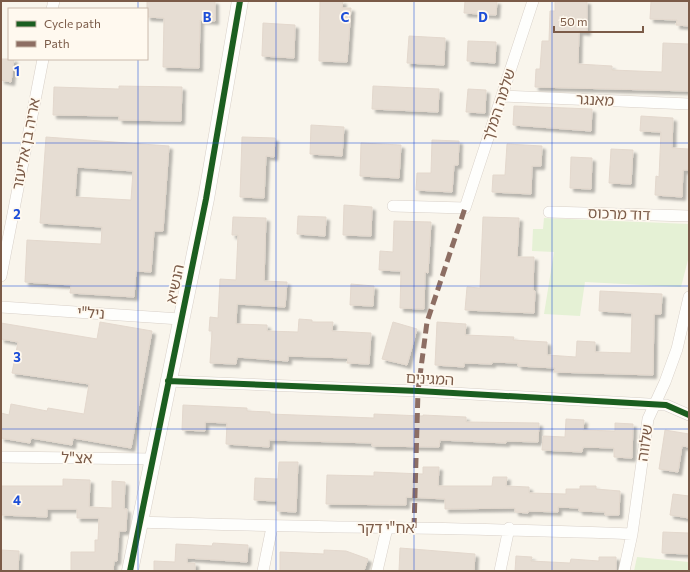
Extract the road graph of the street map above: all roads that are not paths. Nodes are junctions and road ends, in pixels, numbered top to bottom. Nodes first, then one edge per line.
1 (240, 1) edge
2 (533, 1) edge
3 (43, 60) edge
4 (502, 96) junction
5 (689, 104) edge
6 (394, 206) dead end
7 (549, 212) dead end
8 (689, 216) edge
9 (1, 276) edge
10 (689, 297) edge
11 (1, 307) edge
12 (180, 319) junction
13 (168, 381) junction
14 (653, 405) junction
15 (689, 415) edge
16 (1, 457) edge
17 (152, 459) junction
18 (140, 522) junction
19 (272, 527) junction
20 (387, 528) junction
21 (509, 528) junction
22 (632, 534) junction
23 (130, 571) edge
24 (263, 571) edge
25 (377, 571) edge
26 (500, 571) edge
27 (624, 571) edge

1 - 12 street, הנשיא
2 - 4 street, שלמה המלך
3 - 9 street, אריה בן אליעזר
4 - 5 street, מאנגר
4 - 6 street, שלמה המלך
7 - 8 street, דוד מרכוס
10 - 14 street, שלווה
11 - 12 street, ניל"י
12 - 13 street, הנשיא
13 - 14 street, המגינים
13 - 17 street, הנשיא
14 - 15 street, המגינים
14 - 22 street, שלווה
16 - 17 street, אצ"ל
17 - 18 street, הנשיא
18 - 19 street, אח"י דקר
18 - 23 street, הנשיא
19 - 20 street, אח"י דקר
19 - 24 street
20 - 21 street, אח"י דקר
20 - 25 street
21 - 22 street, אח"י דקר
21 - 26 street
22 - 27 street, שלווה

